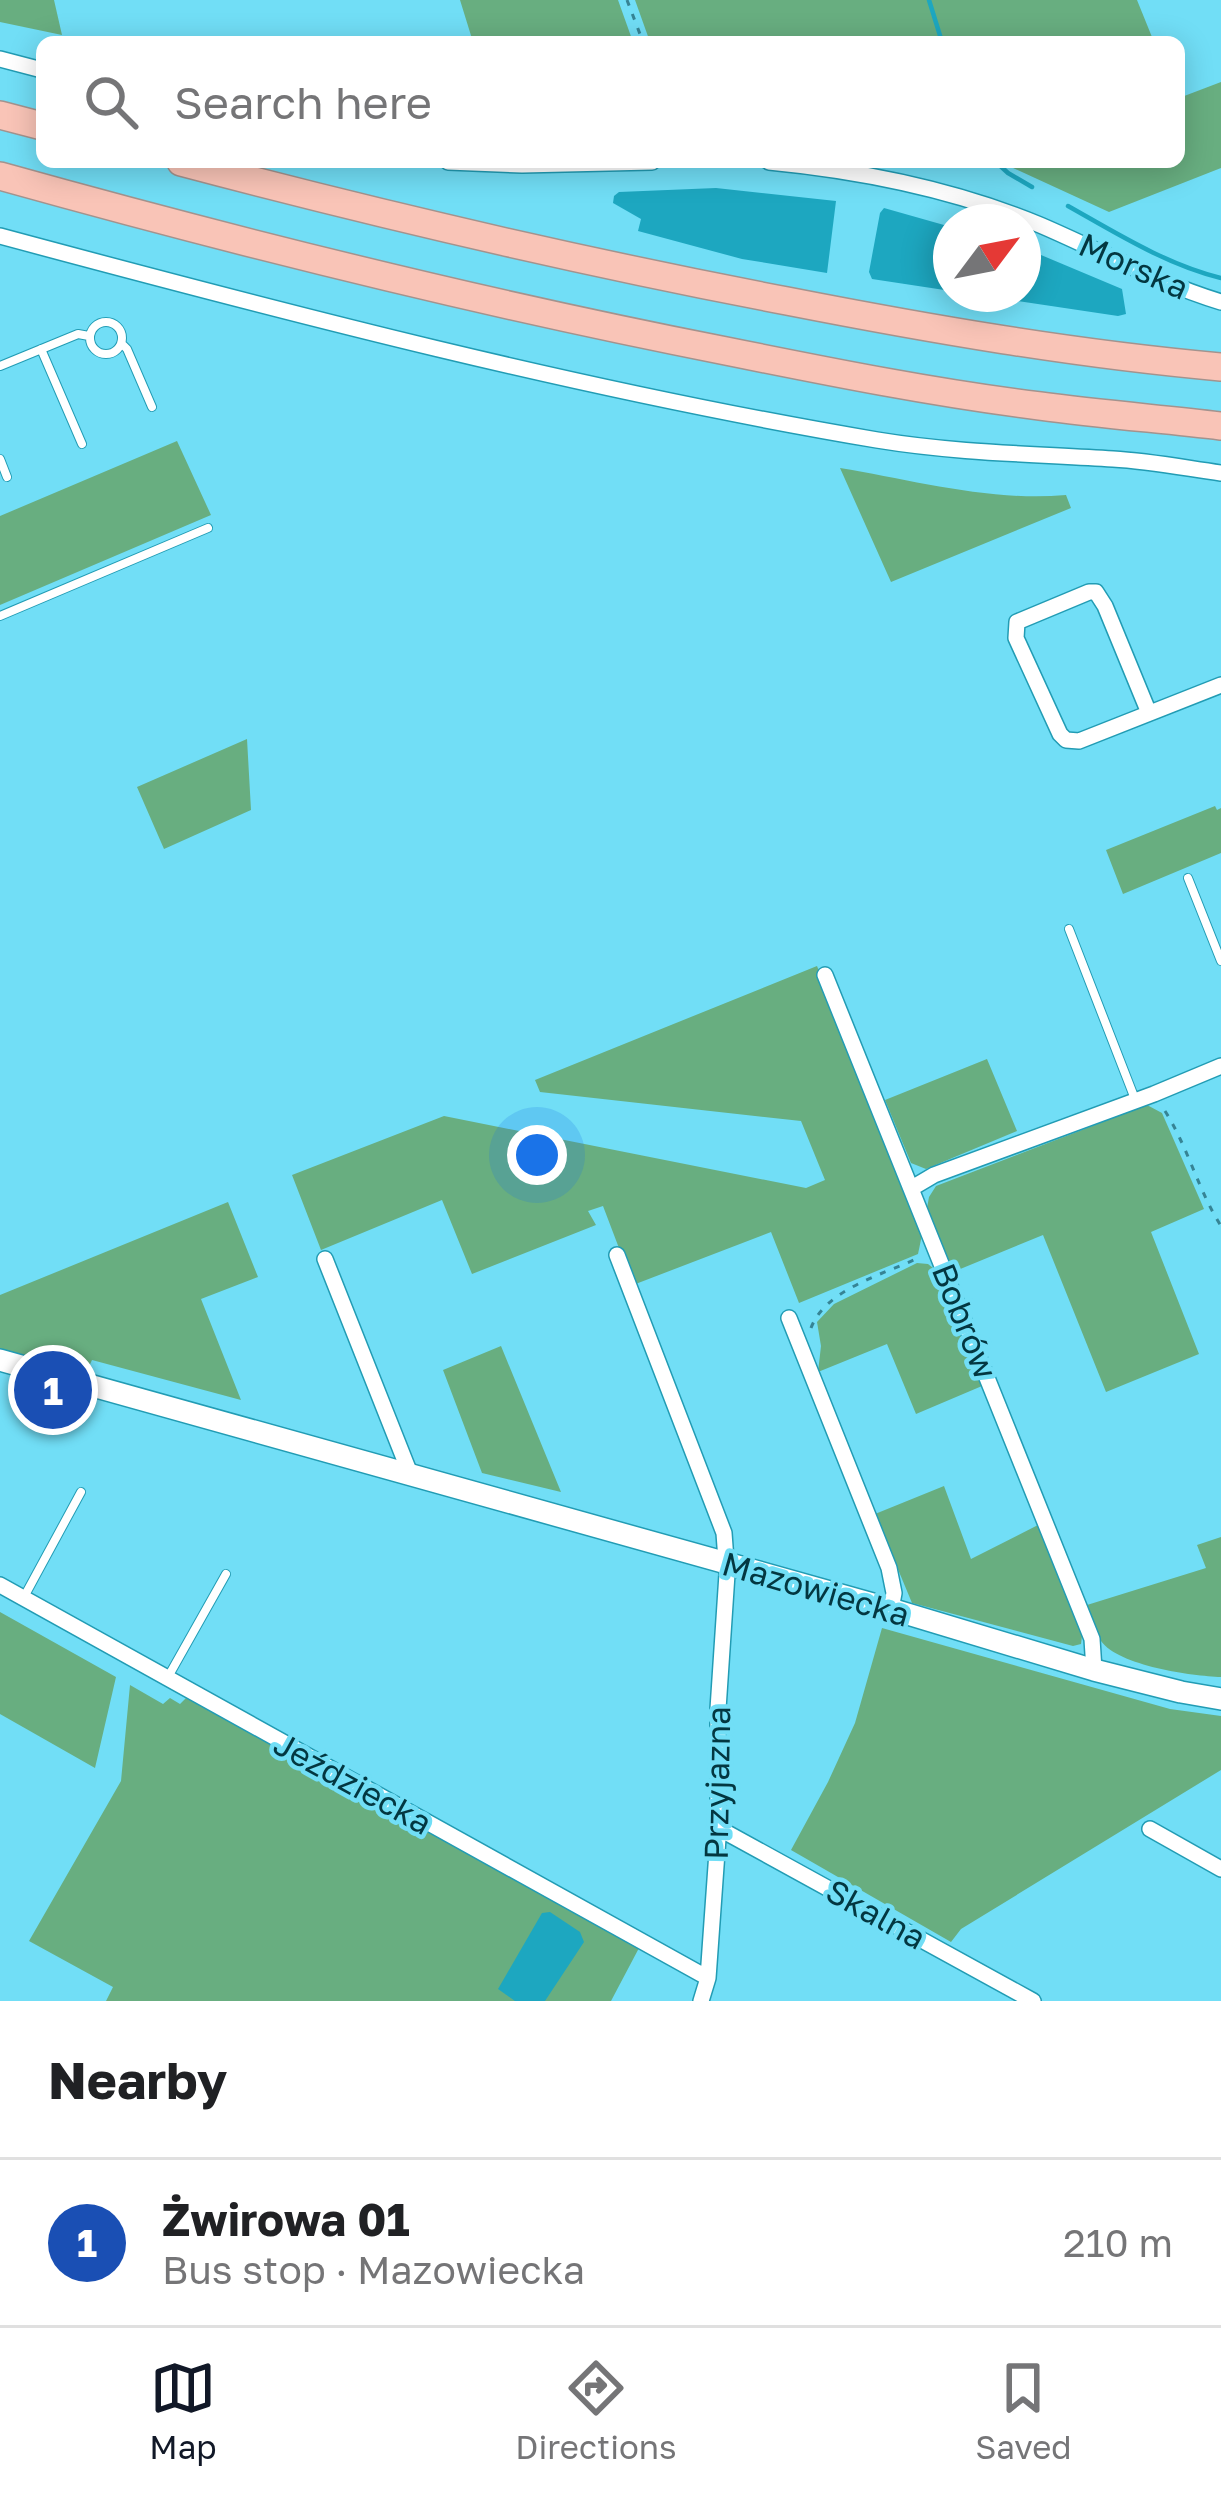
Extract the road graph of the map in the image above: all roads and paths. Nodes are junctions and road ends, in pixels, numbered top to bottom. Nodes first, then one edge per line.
1 (627, 0) edge
2 (641, 36) edge
3 (0, 59) edge
4 (36, 68) edge
5 (0, 115) edge
6 (36, 124) edge
7 (204, 168) edge
8 (815, 168) edge
9 (0, 176) edge
10 (0, 236) edge
11 (1221, 302) edge
12 (89, 336) junction
13 (121, 344) junction
14 (41, 349) junction
15 (0, 366) edge
16 (1221, 367) edge
17 (152, 407) dead end
18 (1221, 426) edge
19 (82, 444) dead end
20 (0, 459) edge
21 (1221, 473) edge
22 (7, 477) dead end
23 (208, 527) dead end
24 (0, 616) edge
25 (1221, 685) edge
26 (1149, 713) junction
27 (1188, 878) dead end
28 (1069, 929) dead end
29 (1221, 961) edge
30 (825, 975) dead end
31 (1221, 1066) edge
32 (1154, 1094) junction
33 (1135, 1100) junction
34 (912, 1187) junction
35 (1221, 1226) edge
36 (617, 1255) dead end
37 (325, 1259) dead end
38 (945, 1270) junction
39 (789, 1318) dead end
40 (0, 1360) edge
41 (806, 1360) junction
42 (411, 1476) junction
43 (81, 1492) dead end
44 (727, 1564) junction
45 (226, 1574) dead end
46 (0, 1586) edge
47 (23, 1598) junction
48 (892, 1610) junction
49 (1094, 1670) junction
50 (166, 1680) junction
51 (1221, 1699) edge
52 (718, 1828) junction
53 (1150, 1829) dead end
54 (1221, 1869) edge
55 (708, 1978) junction
56 (701, 2001) edge
57 (1033, 2001) edge

1 - 2 path
3 - 4 street
5 - 6 highway
7 - 16 highway
8 - 11 street, Morska
9 - 18 highway
10 - 21 street
12 - 13 lane
12 - 13 lane
12 - 14 lane
13 - 17 lane
14 - 15 lane
14 - 19 lane
20 - 22 lane
23 - 24 lane
25 - 26 street
26 - 26 street
27 - 29 lane
28 - 33 lane
30 - 34 street, Bobrów
31 - 32 street
32 - 33 street
32 - 35 path
33 - 34 street
34 - 38 street, Bobrów
36 - 44 street, Przyjazna
37 - 42 street
38 - 41 path
38 - 49 street, Bobrów
39 - 41 street
40 - 42 street, Mazowiecka
41 - 48 street
42 - 44 street, Mazowiecka
43 - 47 lane
44 - 48 street, Mazowiecka
44 - 52 street, Przyjazna
45 - 50 lane
46 - 47 street, Jeździecka
47 - 50 street, Jeździecka
48 - 49 street, Mazowiecka
49 - 51 street, Mazowiecka
50 - 55 street, Jeździecka
52 - 55 street, Przyjazna
52 - 57 street, Skalna
53 - 54 street
55 - 56 street, Przyjazna

